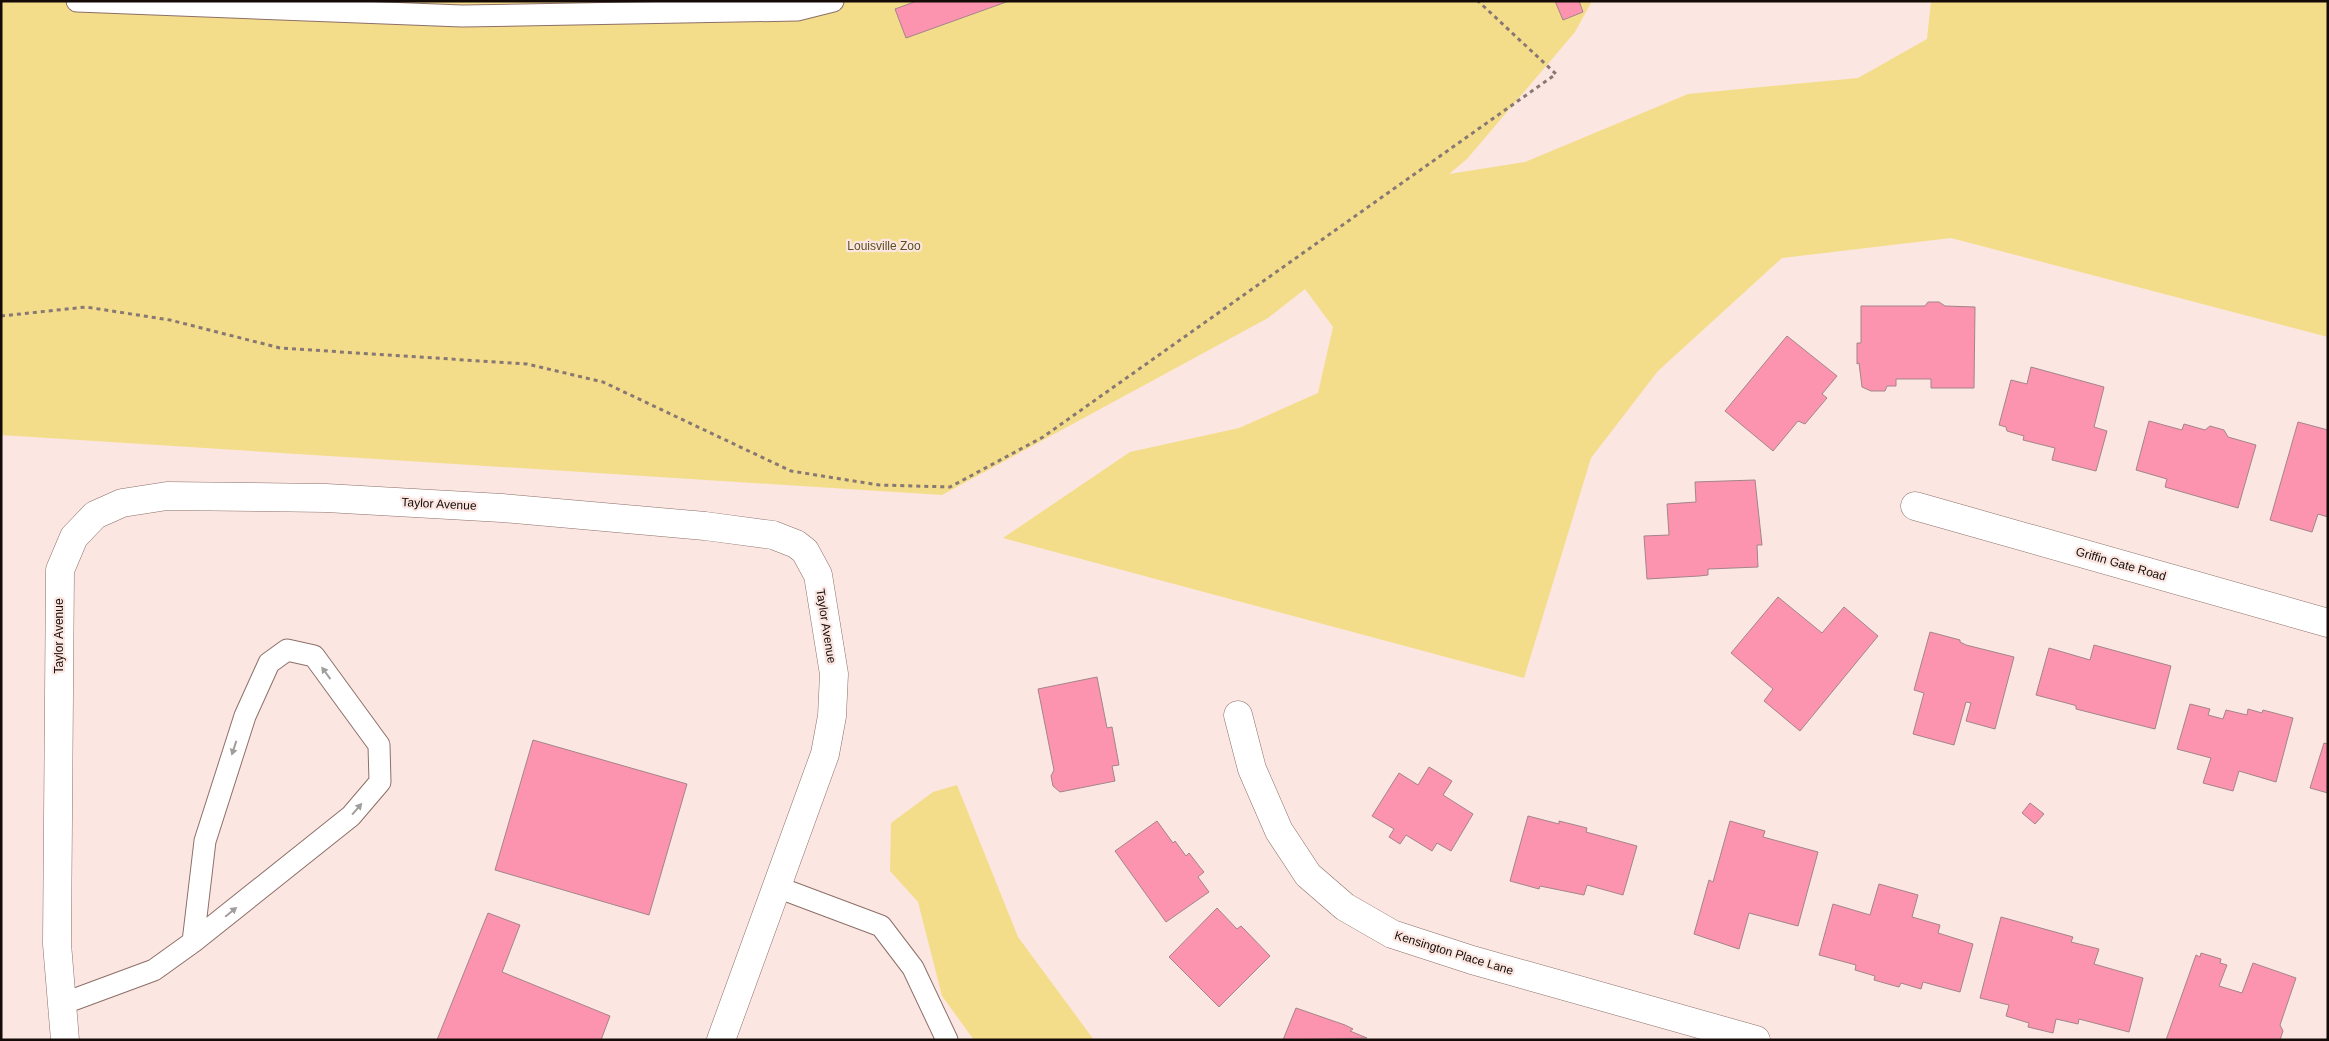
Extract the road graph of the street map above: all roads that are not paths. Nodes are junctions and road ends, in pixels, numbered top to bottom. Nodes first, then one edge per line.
1 (76, 1) edge
2 (833, 1) edge
3 (1915, 506) dead end
4 (2328, 623) edge
5 (1238, 716) dead end
6 (777, 887) junction
7 (193, 942) junction
8 (62, 1004) junction
9 (65, 1040) edge
10 (722, 1040) edge
11 (947, 1040) edge
12 (1756, 1040) edge

1 - 2 lane
3 - 4 street, Griffin Gate Road
5 - 12 street, Kensington Place Lane
6 - 8 street, Taylor Avenue
6 - 10 street, Taylor Avenue
6 - 11 lane
7 -> 7 lane
7 - 8 lane
8 - 9 street, Taylor Avenue

